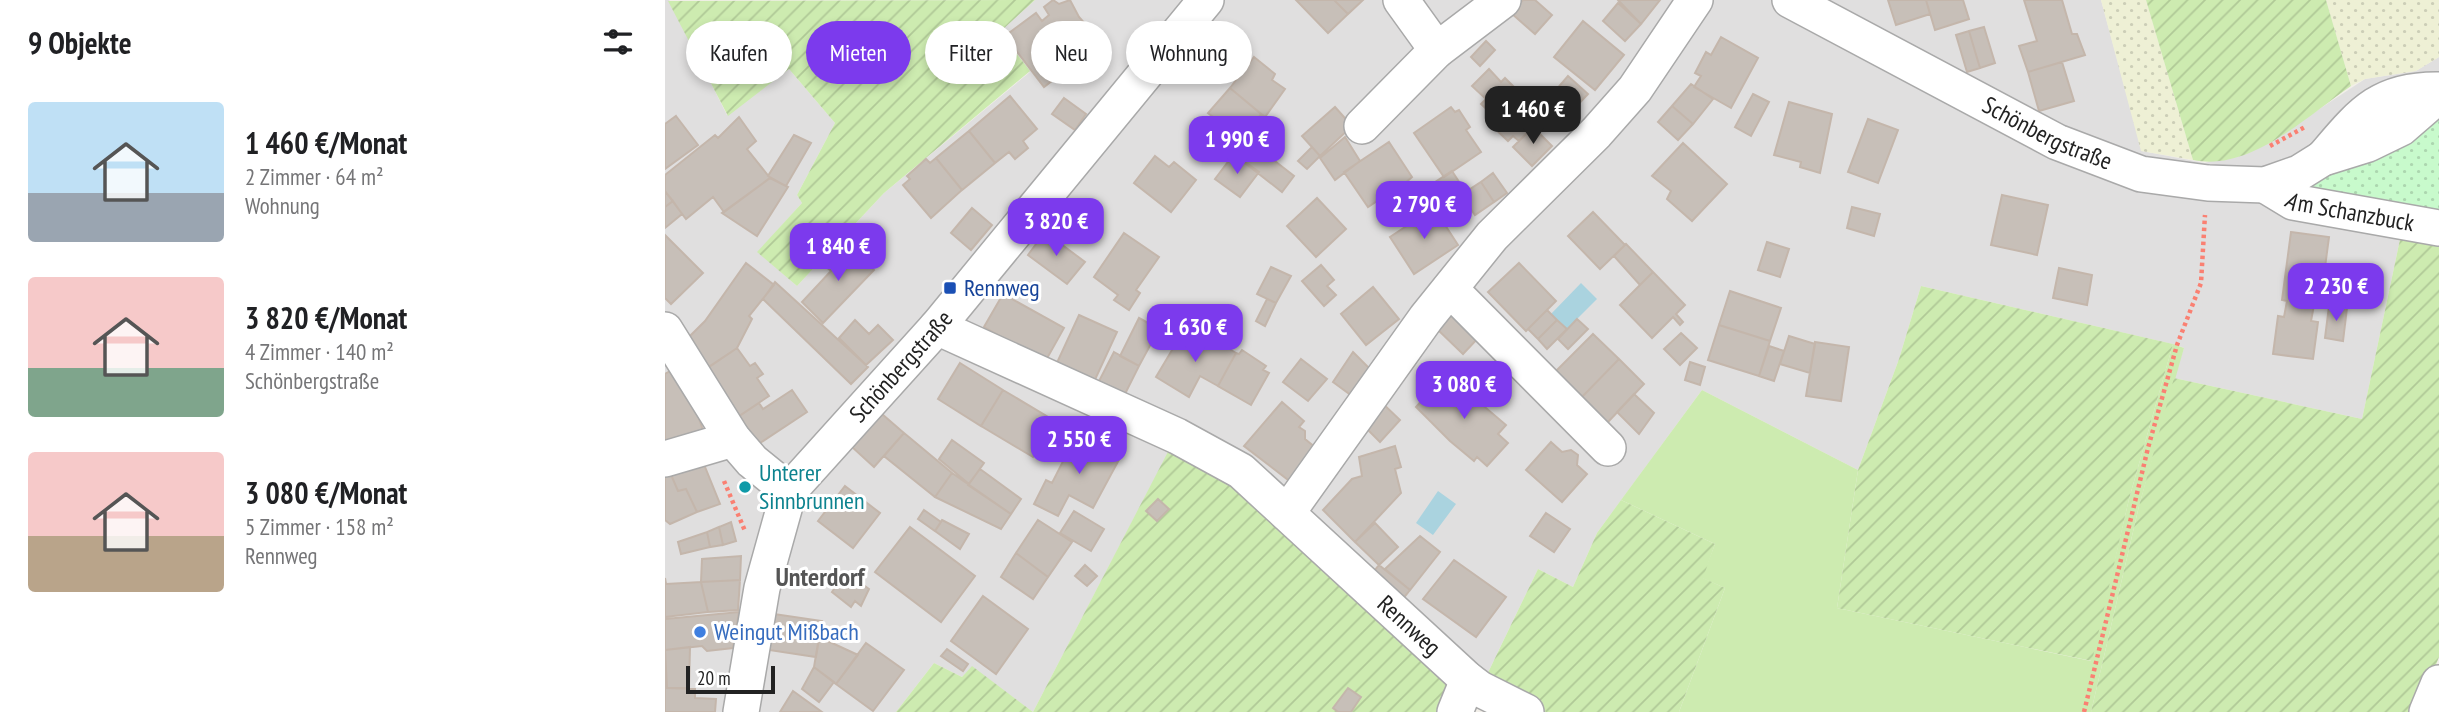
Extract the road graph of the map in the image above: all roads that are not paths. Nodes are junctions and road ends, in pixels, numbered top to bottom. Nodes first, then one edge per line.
1 (1206, 0) edge
2 (1401, 0) edge
3 (1503, 0) edge
4 (1695, 0) edge
5 (1790, 0) edge
6 (1437, 50) junction
7 (2439, 90) edge
8 (2439, 95) edge
9 (1363, 126) dead end
10 (2323, 158) junction
11 (2262, 169) junction
12 (2439, 229) edge
13 (1450, 289) junction
14 (937, 327) junction
15 (665, 330) edge
16 (733, 439) junction
17 (1608, 448) dead end
18 (665, 459) edge
19 (789, 491) junction
20 (1287, 513) junction
21 (1468, 680) junction
22 (2439, 683) edge
23 (741, 712) edge
24 (1455, 712) edge
25 (1526, 712) edge
26 (2427, 712) edge

1 - 14 street, Schönbergstraße
2 - 6 street
3 - 6 street
4 - 13 street
5 - 11 street, Schönbergstraße
6 - 9 street
7 - 10 street, Schönbergstraße
8 - 10 street, Schönbergstraße
10 - 11 street, Schönbergstraße
11 - 12 street, Am Schanzbuck
13 - 17 street
13 - 20 street
14 - 19 street, Schönbergstraße
14 - 20 street, Rennweg
15 - 16 street
16 - 18 street
16 - 19 street
19 - 23 street, Schönbergstraße
20 - 21 street, Rennweg
21 - 24 street
21 - 25 street, Rennweg
22 - 26 street

